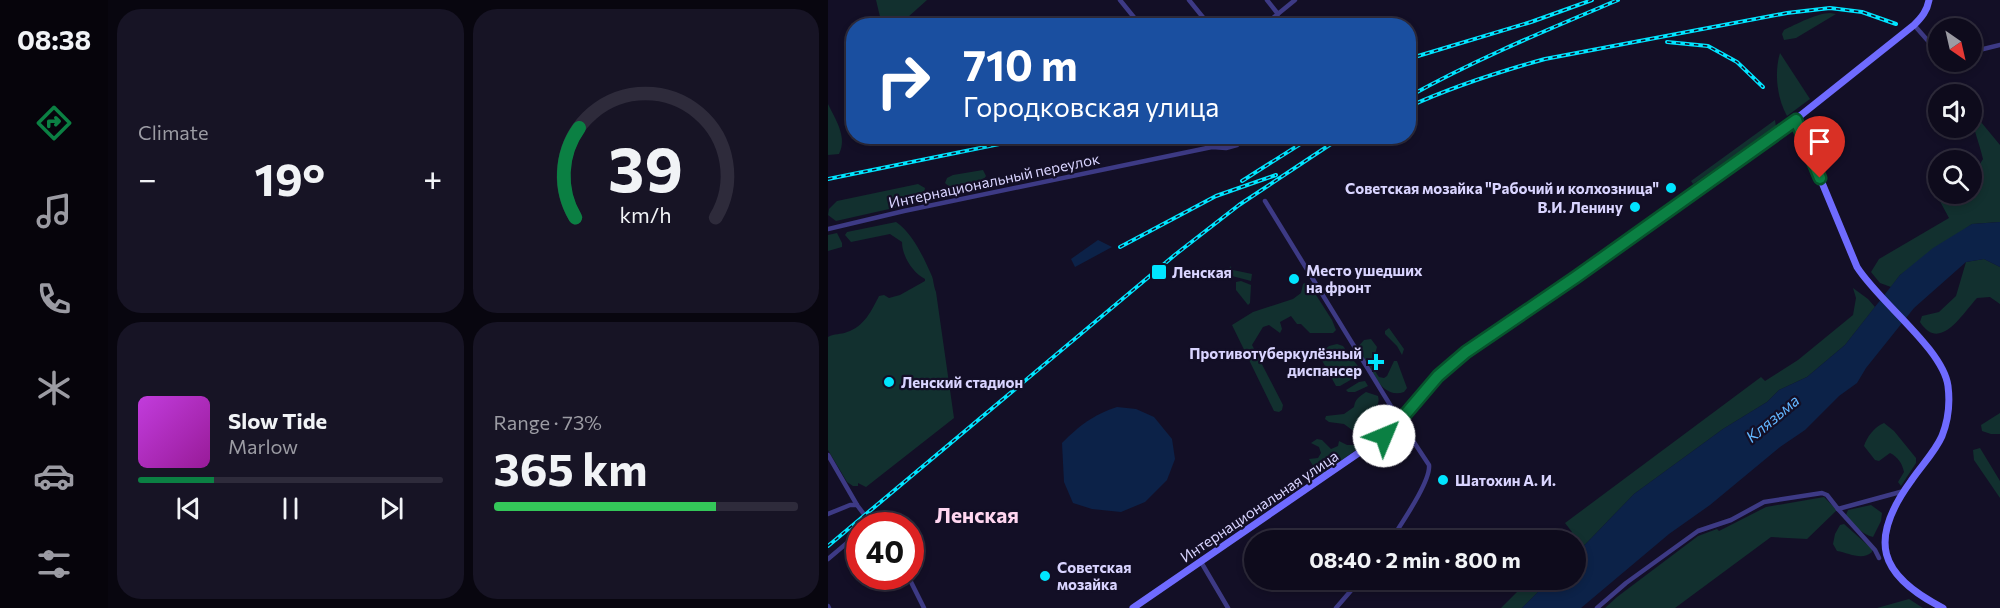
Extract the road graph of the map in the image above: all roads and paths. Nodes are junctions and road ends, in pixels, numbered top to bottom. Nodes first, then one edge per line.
1 (1120, 0) edge
2 (1189, 0) edge
3 (1267, 0) edge
4 (1295, 0) edge
5 (1929, 0) edge
6 (1278, 14) junction
7 (1135, 18) edge
8 (1204, 18) edge
9 (1273, 18) edge
10 (1914, 25) junction
11 (1928, 40) edge
12 (2000, 45) edge
13 (1982, 49) edge
14 (1796, 120) junction
15 (1237, 145) dead end
16 (1265, 201) dead end
17 (828, 229) edge
18 (1400, 421) junction
19 (828, 455) edge
20 (1904, 491) junction
21 (857, 504) junction
22 (1838, 509) junction
23 (863, 512) edge
24 (828, 514) edge
25 (1397, 530) edge
26 (846, 544) edge
27 (1879, 558) dead end
28 (828, 559) edge
29 (1201, 562) junction
30 (915, 590) edge
31 (1352, 590) edge
32 (924, 608) edge
33 (1133, 608) edge
34 (1228, 608) edge
35 (1336, 608) edge
36 (1597, 608) edge
37 (1943, 608) edge

1 - 7 street
2 - 8 street
3 - 6 street
4 - 6 street
5 - 10 street, Интернациональная улица
6 - 9 street
10 - 11 street
10 - 14 street, Интернациональная улица
12 - 13 street
14 - 18 street, Интернациональная улица
14 - 20 street
15 - 17 street, Интернациональный переулок
16 - 18 street
18 - 25 street
18 - 29 street, Интернациональная улица
19 - 21 street
20 - 22 street
20 - 37 street
21 - 23 street
21 - 24 street
22 - 27 street
22 - 36 street
26 - 28 street
29 - 33 street, Интернациональная улица
29 - 34 street
30 - 32 street
31 - 35 street

